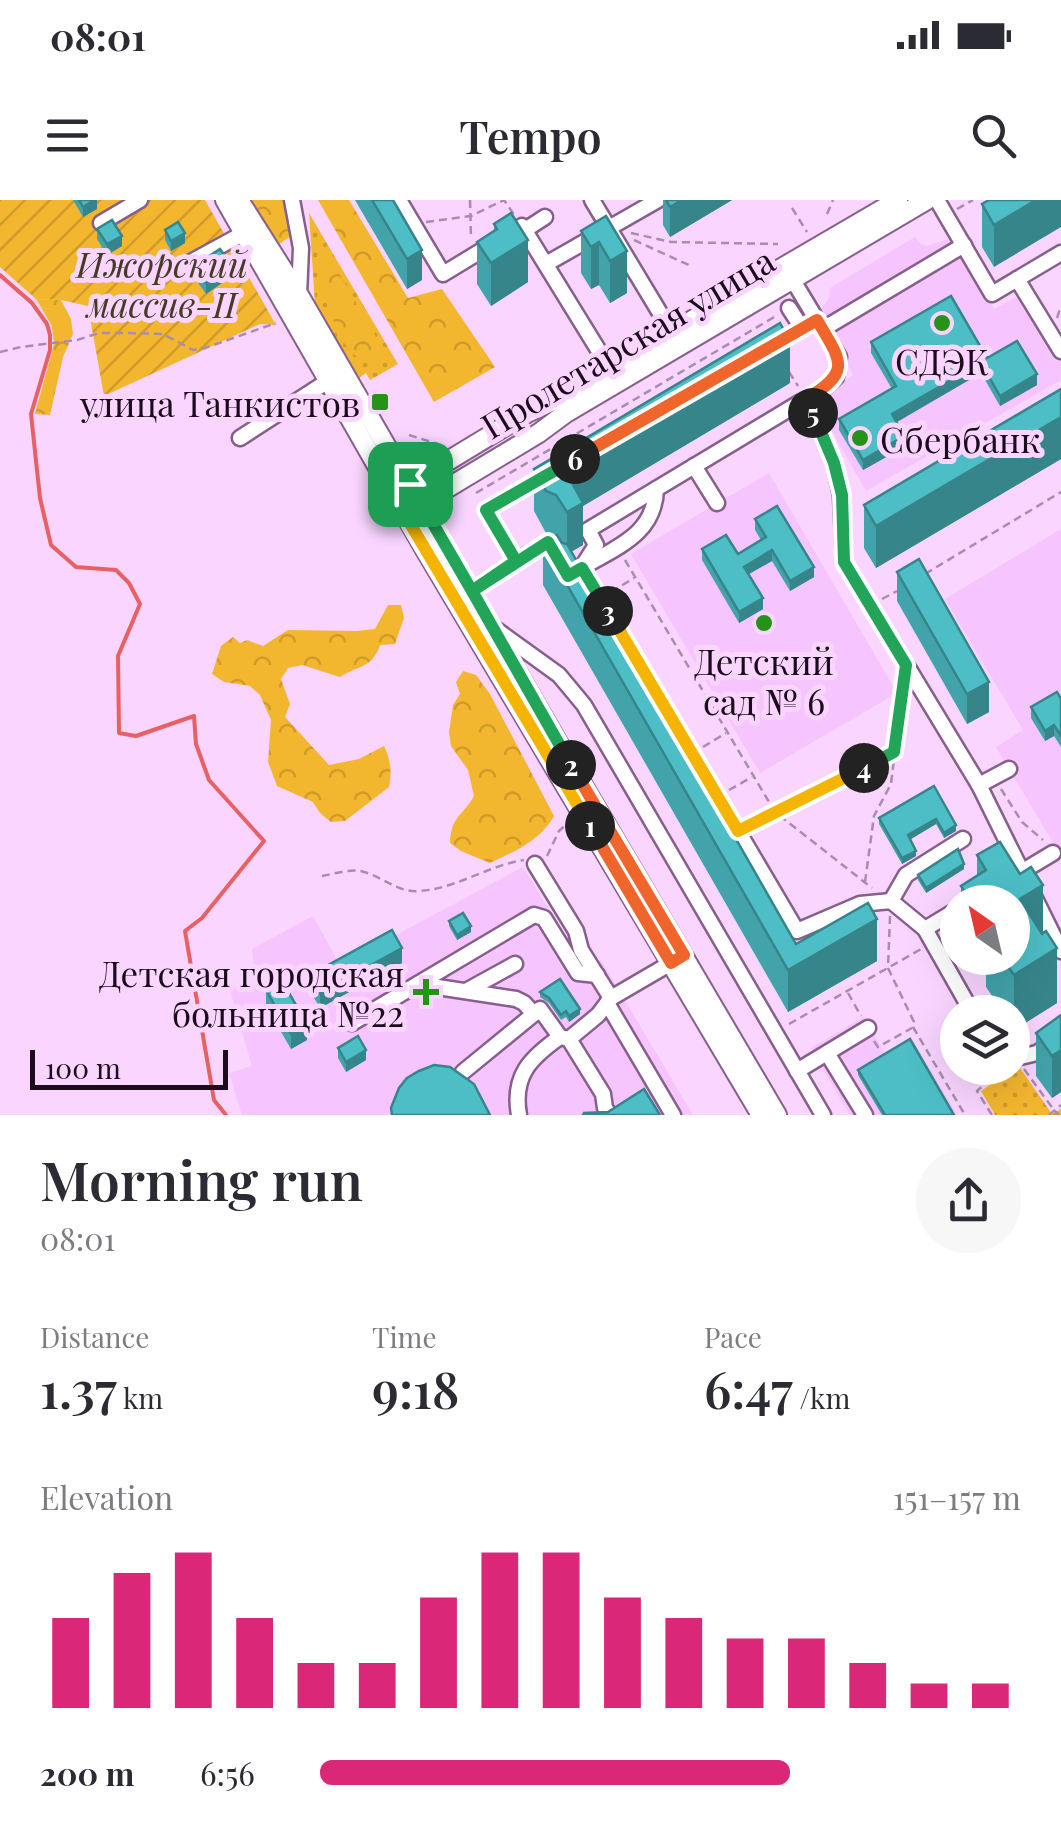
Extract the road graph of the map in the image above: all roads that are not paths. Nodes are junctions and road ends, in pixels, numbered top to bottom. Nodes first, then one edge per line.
1 (140, 200) edge
2 (225, 200) edge
3 (239, 200) edge
4 (292, 200) edge
5 (399, 200) edge
6 (592, 200) edge
7 (658, 200) edge
8 (898, 200) edge
9 (927, 200) edge
10 (937, 200) edge
11 (545, 217) dead end
12 (101, 223) edge
13 (523, 228) junction
14 (610, 228) junction
15 (244, 232) junction
16 (964, 246) junction
17 (1061, 252) edge
18 (188, 263) dead end
19 (546, 264) junction
20 (788, 274) junction
21 (1018, 279) junction
22 (299, 295) junction
23 (789, 308) road end
24 (820, 324) junction
25 (802, 328) junction
26 (672, 333) junction
27 (1061, 351) edge
28 (756, 354) edge
29 (610, 369) junction
30 (328, 380) junction
31 (806, 399) junction
32 (240, 438) dead end
33 (694, 466) junction
34 (554, 472) edge
35 (410, 484) junction
36 (656, 489) junction
37 (717, 503) dead end
38 (421, 504) junction
39 (399, 505) junction
40 (861, 514) edge
41 (844, 524) junction
42 (558, 559) edge
43 (516, 561) junction
44 (575, 572) junction
45 (472, 591) junction
46 (490, 625) junction
47 (1009, 769) dead end
48 (986, 782) junction
49 (964, 839) dead end
50 (1053, 853) road end
51 (538, 869) road end
52 (1020, 872) junction
53 (1004, 882) edge
54 (891, 901) junction
55 (940, 926) edge
56 (929, 936) junction
57 (1061, 950) edge
58 (678, 959) junction
59 (514, 964) dead end
60 (597, 975) junction
61 (418, 984) junction
62 (465, 992) junction
63 (962, 995) edge
64 (609, 1001) junction
65 (534, 1014) junction
66 (352, 1023) dead end
67 (868, 1028) dead end
68 (1061, 1036) edge
69 (565, 1038) junction
70 (827, 1053) junction
71 (1030, 1055) edge
72 (463, 1072) edge
73 (797, 1072) junction
74 (520, 1115) edge
75 (610, 1115) edge
76 (673, 1115) edge
77 (761, 1115) edge
78 (777, 1115) edge
79 (823, 1115) edge
80 (864, 1115) edge

1 - 12 street
2 - 15 main road
3 - 22 main road
4 - 22 street
5 - 13 street
6 - 14 street
7 - 14 street
8 - 20 main road, Пролетарская улица
9 - 20 main road, Пролетарская улица
10 - 16 street
11 - 13 street
13 - 19 street
14 - 19 street
14 - 26 street
15 - 18 street
15 - 30 main road
16 - 21 street
16 - 24 street
17 - 21 street
19 - 29 street
20 - 24 street
20 - 26 main road, Пролетарская улица
20 - 38 main road, Пролетарская улица
21 - 27 street
22 - 35 main road
23 - 25 street
24 - 25 street
24 - 31 street
25 - 28 street
26 - 29 main road, Пролетарская улица
29 - 35 main road, Пролетарская улица
30 - 32 street
30 - 39 main road
31 - 33 street
31 - 41 street
33 - 36 street
33 - 37 street
34 - 43 street
35 - 38 main road
35 - 39 main road
36 - 44 street
36 - 44 street
38 - 39 main road, Пролетарская улица
38 - 45 main road
39 - 58 main road
40 - 41 street
41 - 48 street
42 - 43 street
43 - 45 street
44 - 54 street
45 - 46 main road
46 - 58 main road
46 - 73 street
47 - 48 street
48 - 52 street
49 - 54 street
50 - 52 street
51 - 60 street
52 - 53 street
52 - 57 street
54 - 56 street
55 - 56 street
56 - 63 street
58 - 64 street
58 - 77 main road
58 - 78 main road
59 - 62 street
60 - 61 street
60 - 64 street
61 - 62 street
61 - 66 street
62 - 65 street
64 - 69 street
64 - 76 street
65 - 69 street
65 - 72 street
67 - 70 street
68 - 71 street
69 - 74 street
69 - 75 street
70 - 73 street
70 - 80 street
73 - 79 street

